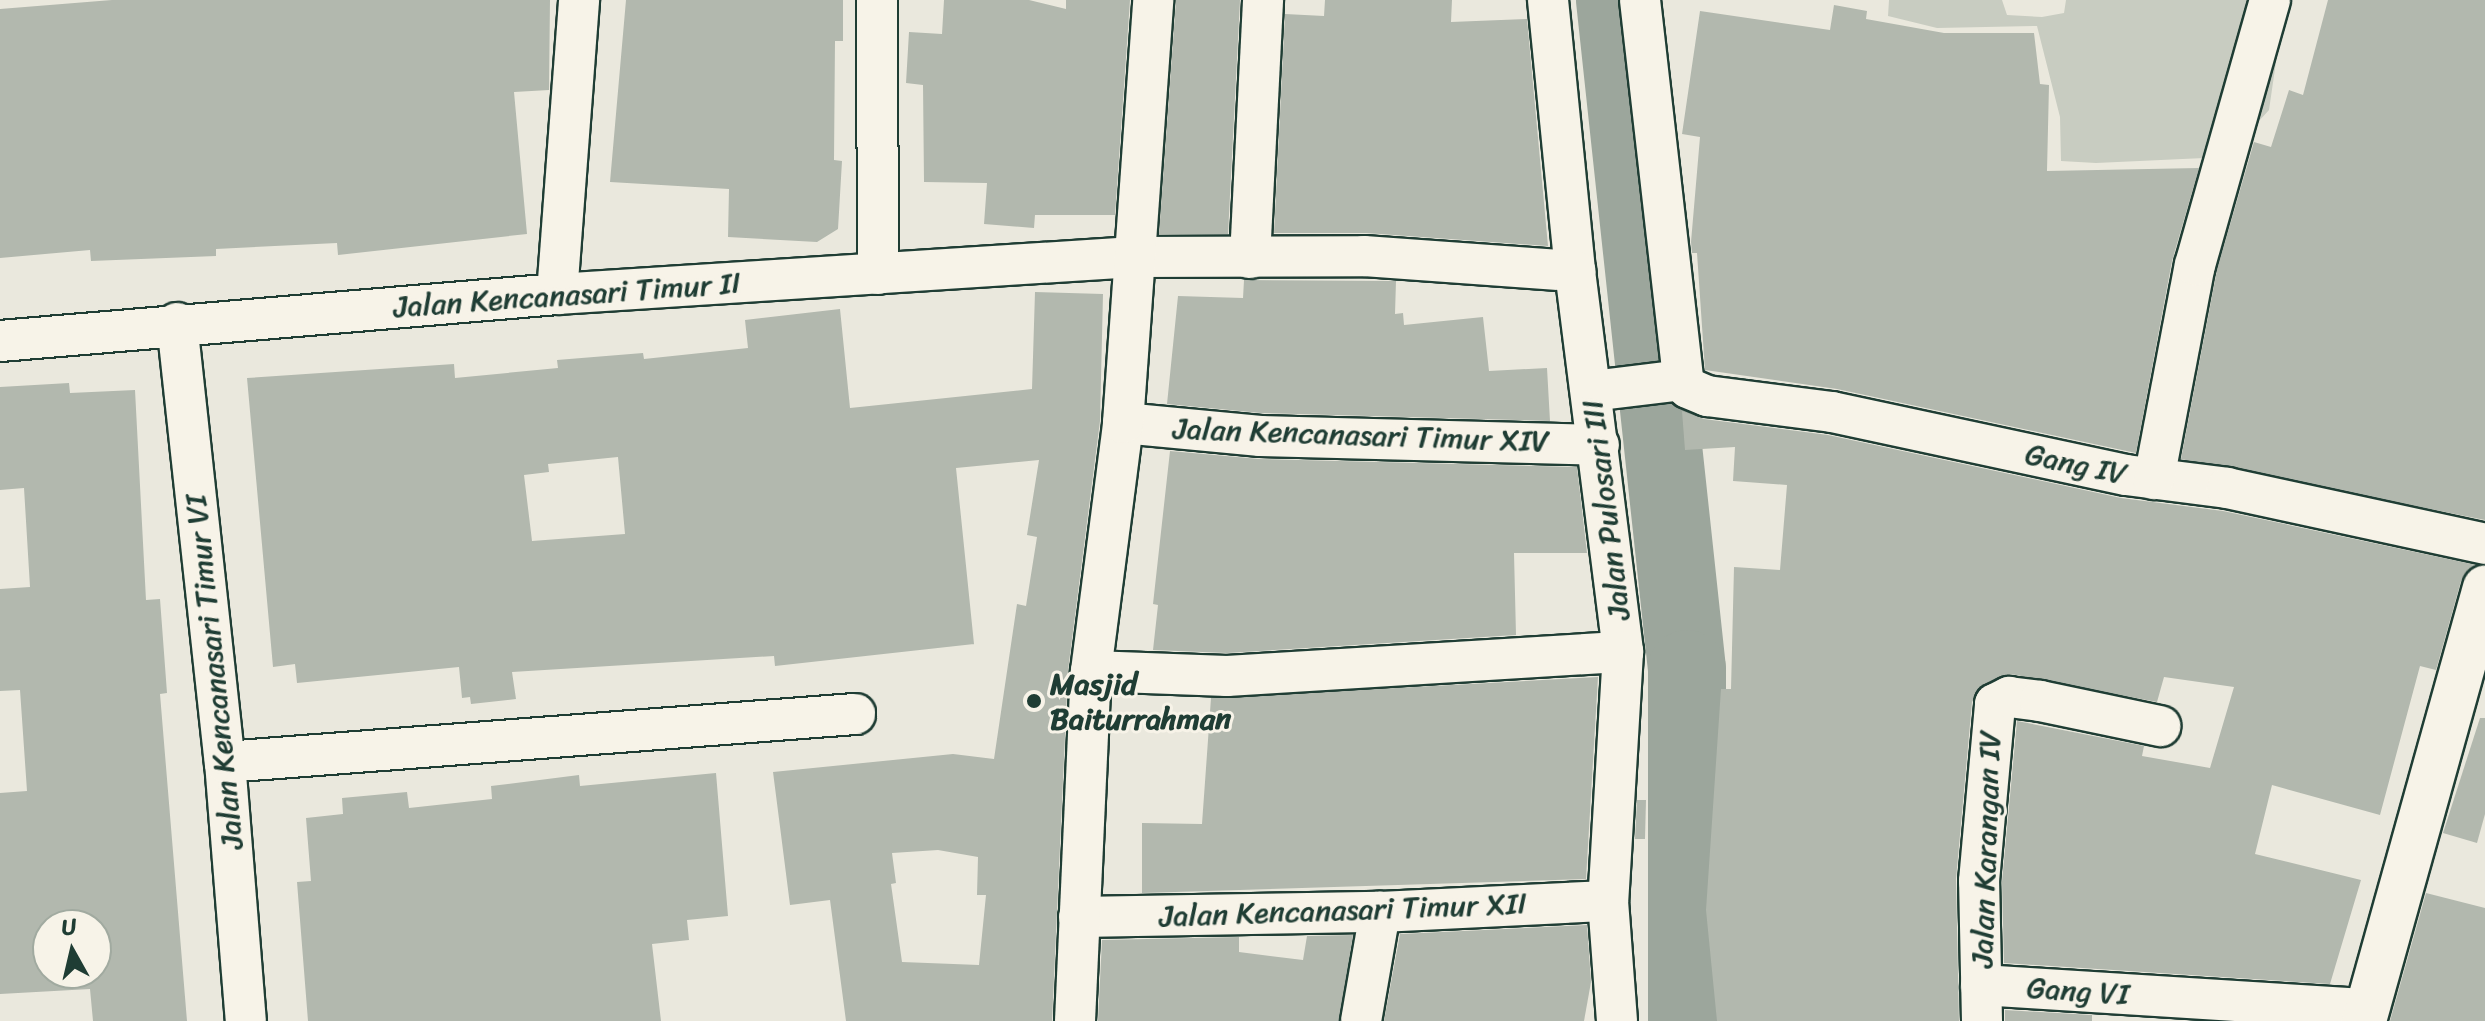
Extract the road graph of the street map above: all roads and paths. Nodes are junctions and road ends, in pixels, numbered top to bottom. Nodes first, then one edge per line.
1 (579, 0) edge
2 (877, 0) edge
3 (1153, 0) edge
4 (1263, 0) edge
5 (1548, 0) edge
6 (1640, 0) edge
7 (2270, 0) edge
8 (1134, 257) junction
9 (1250, 258) junction
10 (1575, 271) junction
11 (878, 274) junction
12 (557, 294) junction
13 (177, 323) junction
14 (0, 341) edge
15 (1679, 376) junction
16 (1602, 390) junction
17 (1123, 423) junction
18 (1599, 445) junction
19 (2154, 479) junction
20 (2485, 544) edge
21 (2485, 588) edge
22 (1623, 652) junction
23 (1091, 671) junction
24 (855, 714) dead end
25 (2160, 726) dead end
26 (225, 762) junction
27 (1608, 901) junction
28 (1380, 912) junction
29 (1079, 917) junction
30 (1981, 1003) edge
31 (2366, 1015) edge
32 (246, 1021) edge
33 (1075, 1021) edge
34 (1361, 1021) edge
35 (1617, 1021) edge

1 - 12 street
2 - 11 street
3 - 8 street
4 - 9 street
5 - 10 street, Jalan Pulosari III
6 - 15 street
7 - 19 street
8 - 9 street, Jalan Kencanasari Timur II
8 - 11 street, Jalan Kencanasari Timur II
8 - 17 street
9 - 10 street, Jalan Kencanasari Timur II
10 - 16 street, Jalan Pulosari III
11 - 12 street, Jalan Kencanasari Timur II
12 - 13 street, Jalan Kencanasari Timur II
13 - 14 street, Jalan Kencanasari Timur II
13 - 26 street, Jalan Kencanasari Timur VI
15 - 16 street
15 - 19 street, Gang IV
16 - 18 street, Jalan Pulosari III
17 - 18 street, Jalan Kencanasari Timur XIV
17 - 23 street
18 - 22 street, Jalan Pulosari III
19 - 20 street, Gang IV
21 - 31 street
22 - 23 street
22 - 27 street, Jalan Pulosari III
23 - 29 street
24 - 26 street
25 - 30 street, Jalan Karangan IV
26 - 32 street, Jalan Kencanasari Timur VI
27 - 28 street, Jalan Kencanasari Timur XII
27 - 35 street, Jalan Pulosari III
28 - 29 street, Jalan Kencanasari Timur XII
28 - 34 street
29 - 33 street
30 - 31 street, Gang VI

